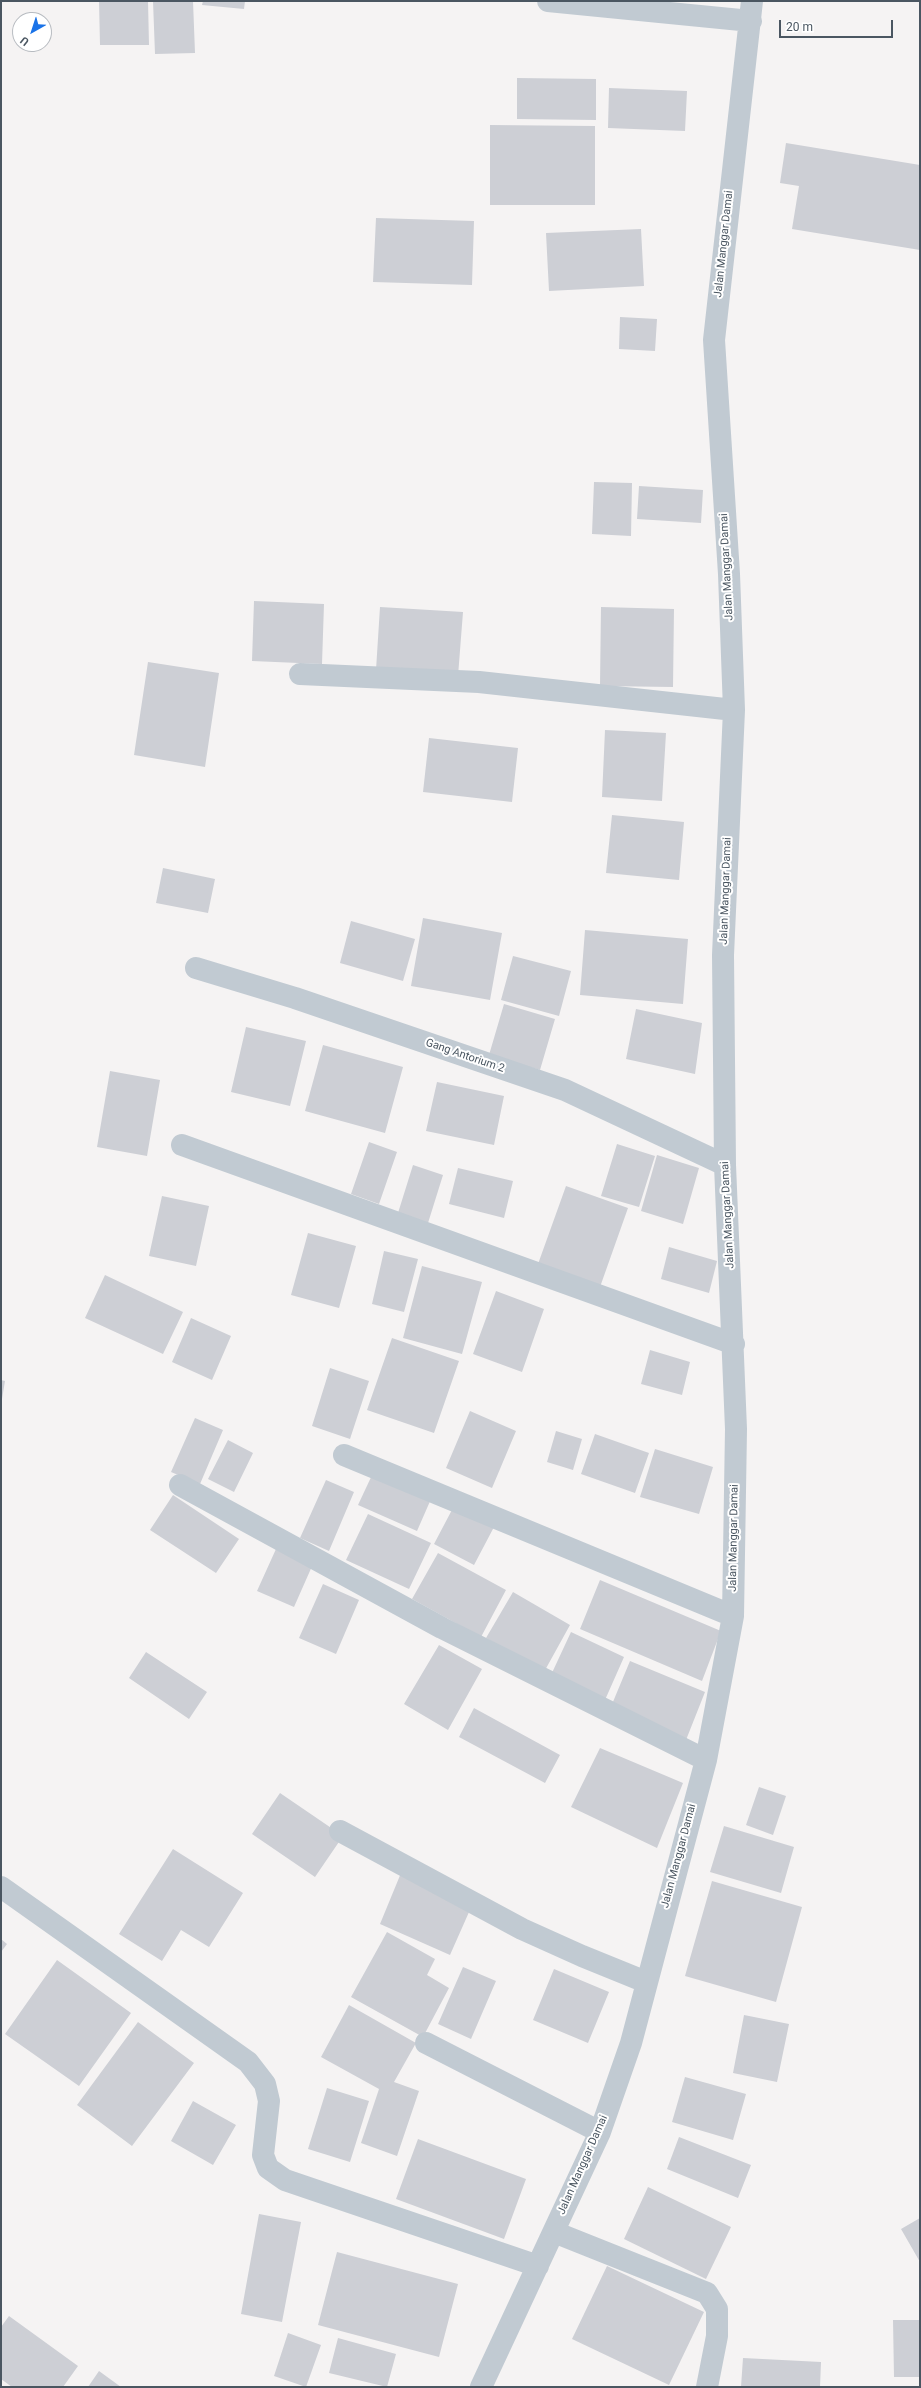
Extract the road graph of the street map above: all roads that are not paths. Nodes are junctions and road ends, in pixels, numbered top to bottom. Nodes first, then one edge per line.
1 (548, 1) edge
2 (752, 11) edge
3 (300, 674) dead end
4 (734, 710) junction
5 (196, 968) dead end
6 (182, 1145) dead end
7 (725, 1165) junction
8 (734, 1344) junction
9 (344, 1455) dead end
10 (180, 1485) dead end
11 (733, 1616) junction
12 (706, 1760) junction
13 (340, 1831) dead end
14 (1, 1887) edge
15 (646, 1982) junction
16 (426, 2043) dead end
17 (600, 2132) junction
18 (554, 2232) junction
19 (538, 2266) junction
20 (483, 2382) edge
21 (707, 2387) edge

1 - 2 street
2 - 4 street, Jalan Manggar Damai
3 - 4 street
4 - 7 street, Jalan Manggar Damai
5 - 7 street, Gang Antorium 2
6 - 8 street
7 - 8 street, Jalan Manggar Damai
8 - 11 street, Jalan Manggar Damai
9 - 11 street
10 - 12 street
11 - 12 street, Jalan Manggar Damai
12 - 15 street, Jalan Manggar Damai
13 - 15 street
14 - 19 street
15 - 17 street, Jalan Manggar Damai
16 - 17 street
17 - 18 street, Jalan Manggar Damai
18 - 19 street, Jalan Manggar Damai
18 - 21 street
19 - 20 street, Jalan Manggar Damai

